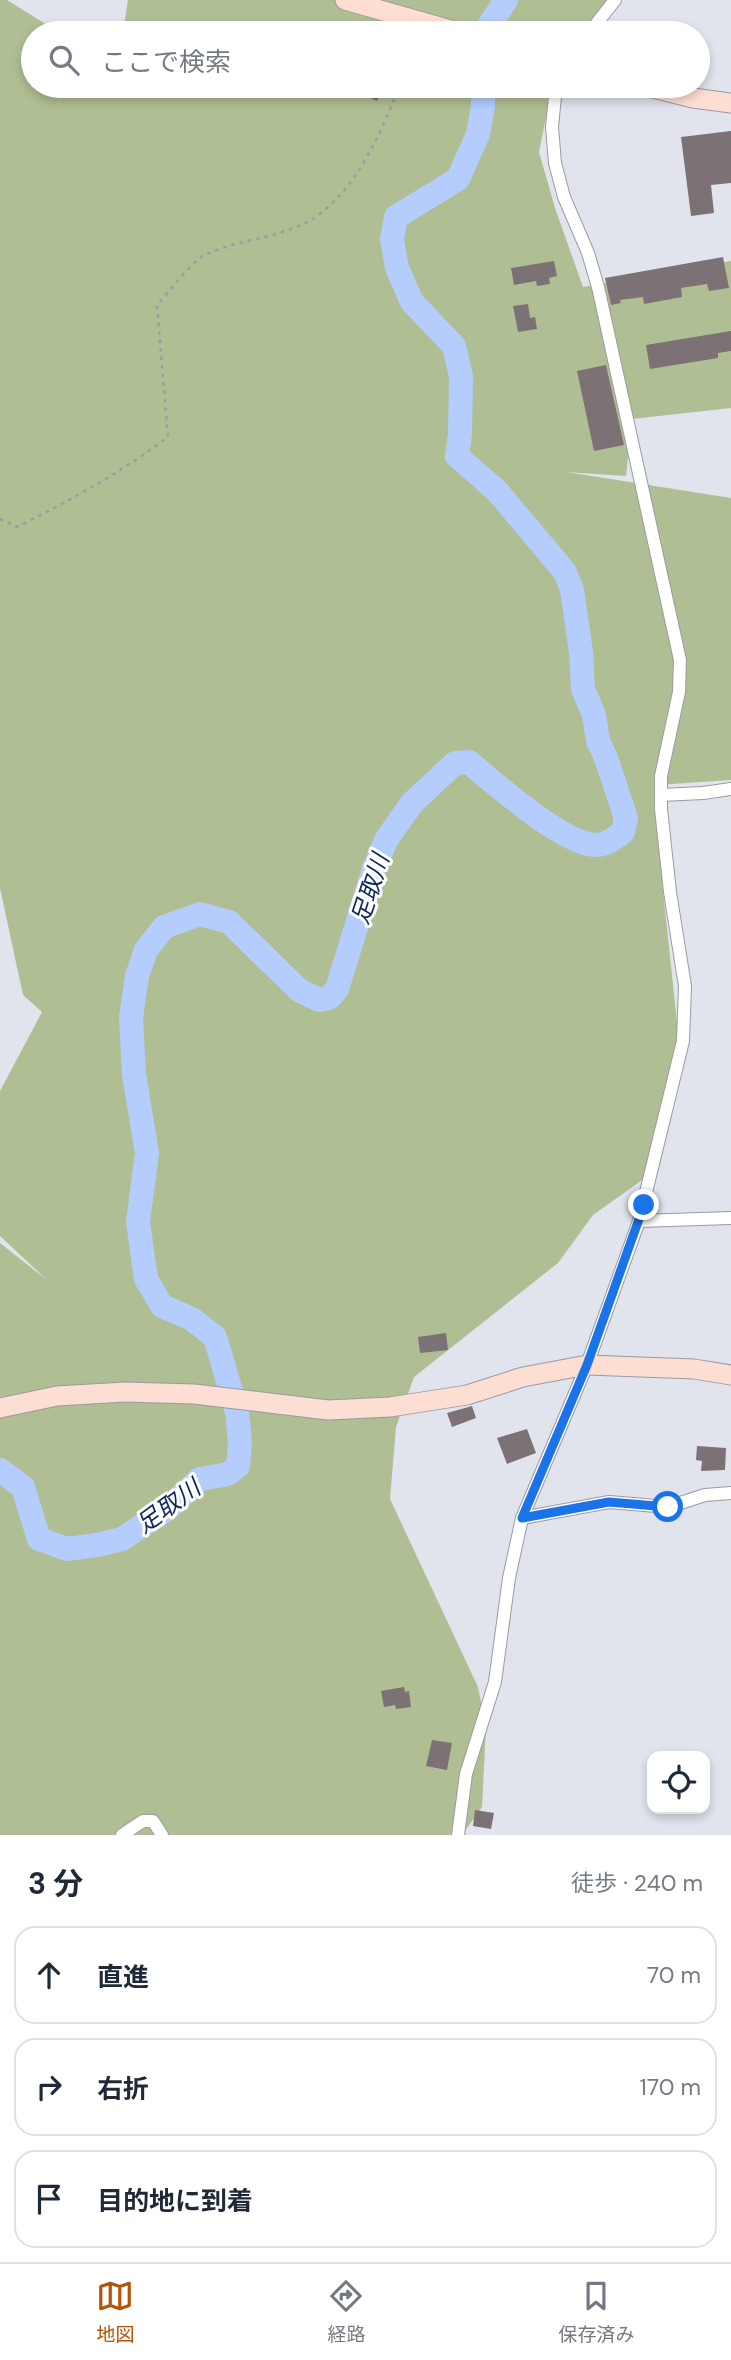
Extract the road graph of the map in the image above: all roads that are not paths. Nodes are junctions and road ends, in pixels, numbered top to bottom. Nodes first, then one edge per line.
1 (345, 0) edge
2 (615, 0) edge
3 (419, 21) edge
4 (598, 21) edge
5 (555, 98) edge
6 (688, 98) edge
7 (731, 103) edge
8 (731, 789) edge
9 (661, 795) junction
10 (731, 1218) edge
11 (639, 1221) junction
12 (587, 1365) junction
13 (731, 1375) edge
14 (0, 1408) edge
15 (731, 1493) edge
16 (522, 1518) junction
17 (122, 1835) edge
18 (162, 1835) edge
19 (458, 1835) edge

1 - 3 street
2 - 4 street
5 - 9 street
6 - 7 street
8 - 9 street
9 - 11 street
10 - 11 street
11 - 12 street
12 - 13 street
12 - 14 street
12 - 16 street
15 - 16 street
16 - 19 street
17 - 18 street

